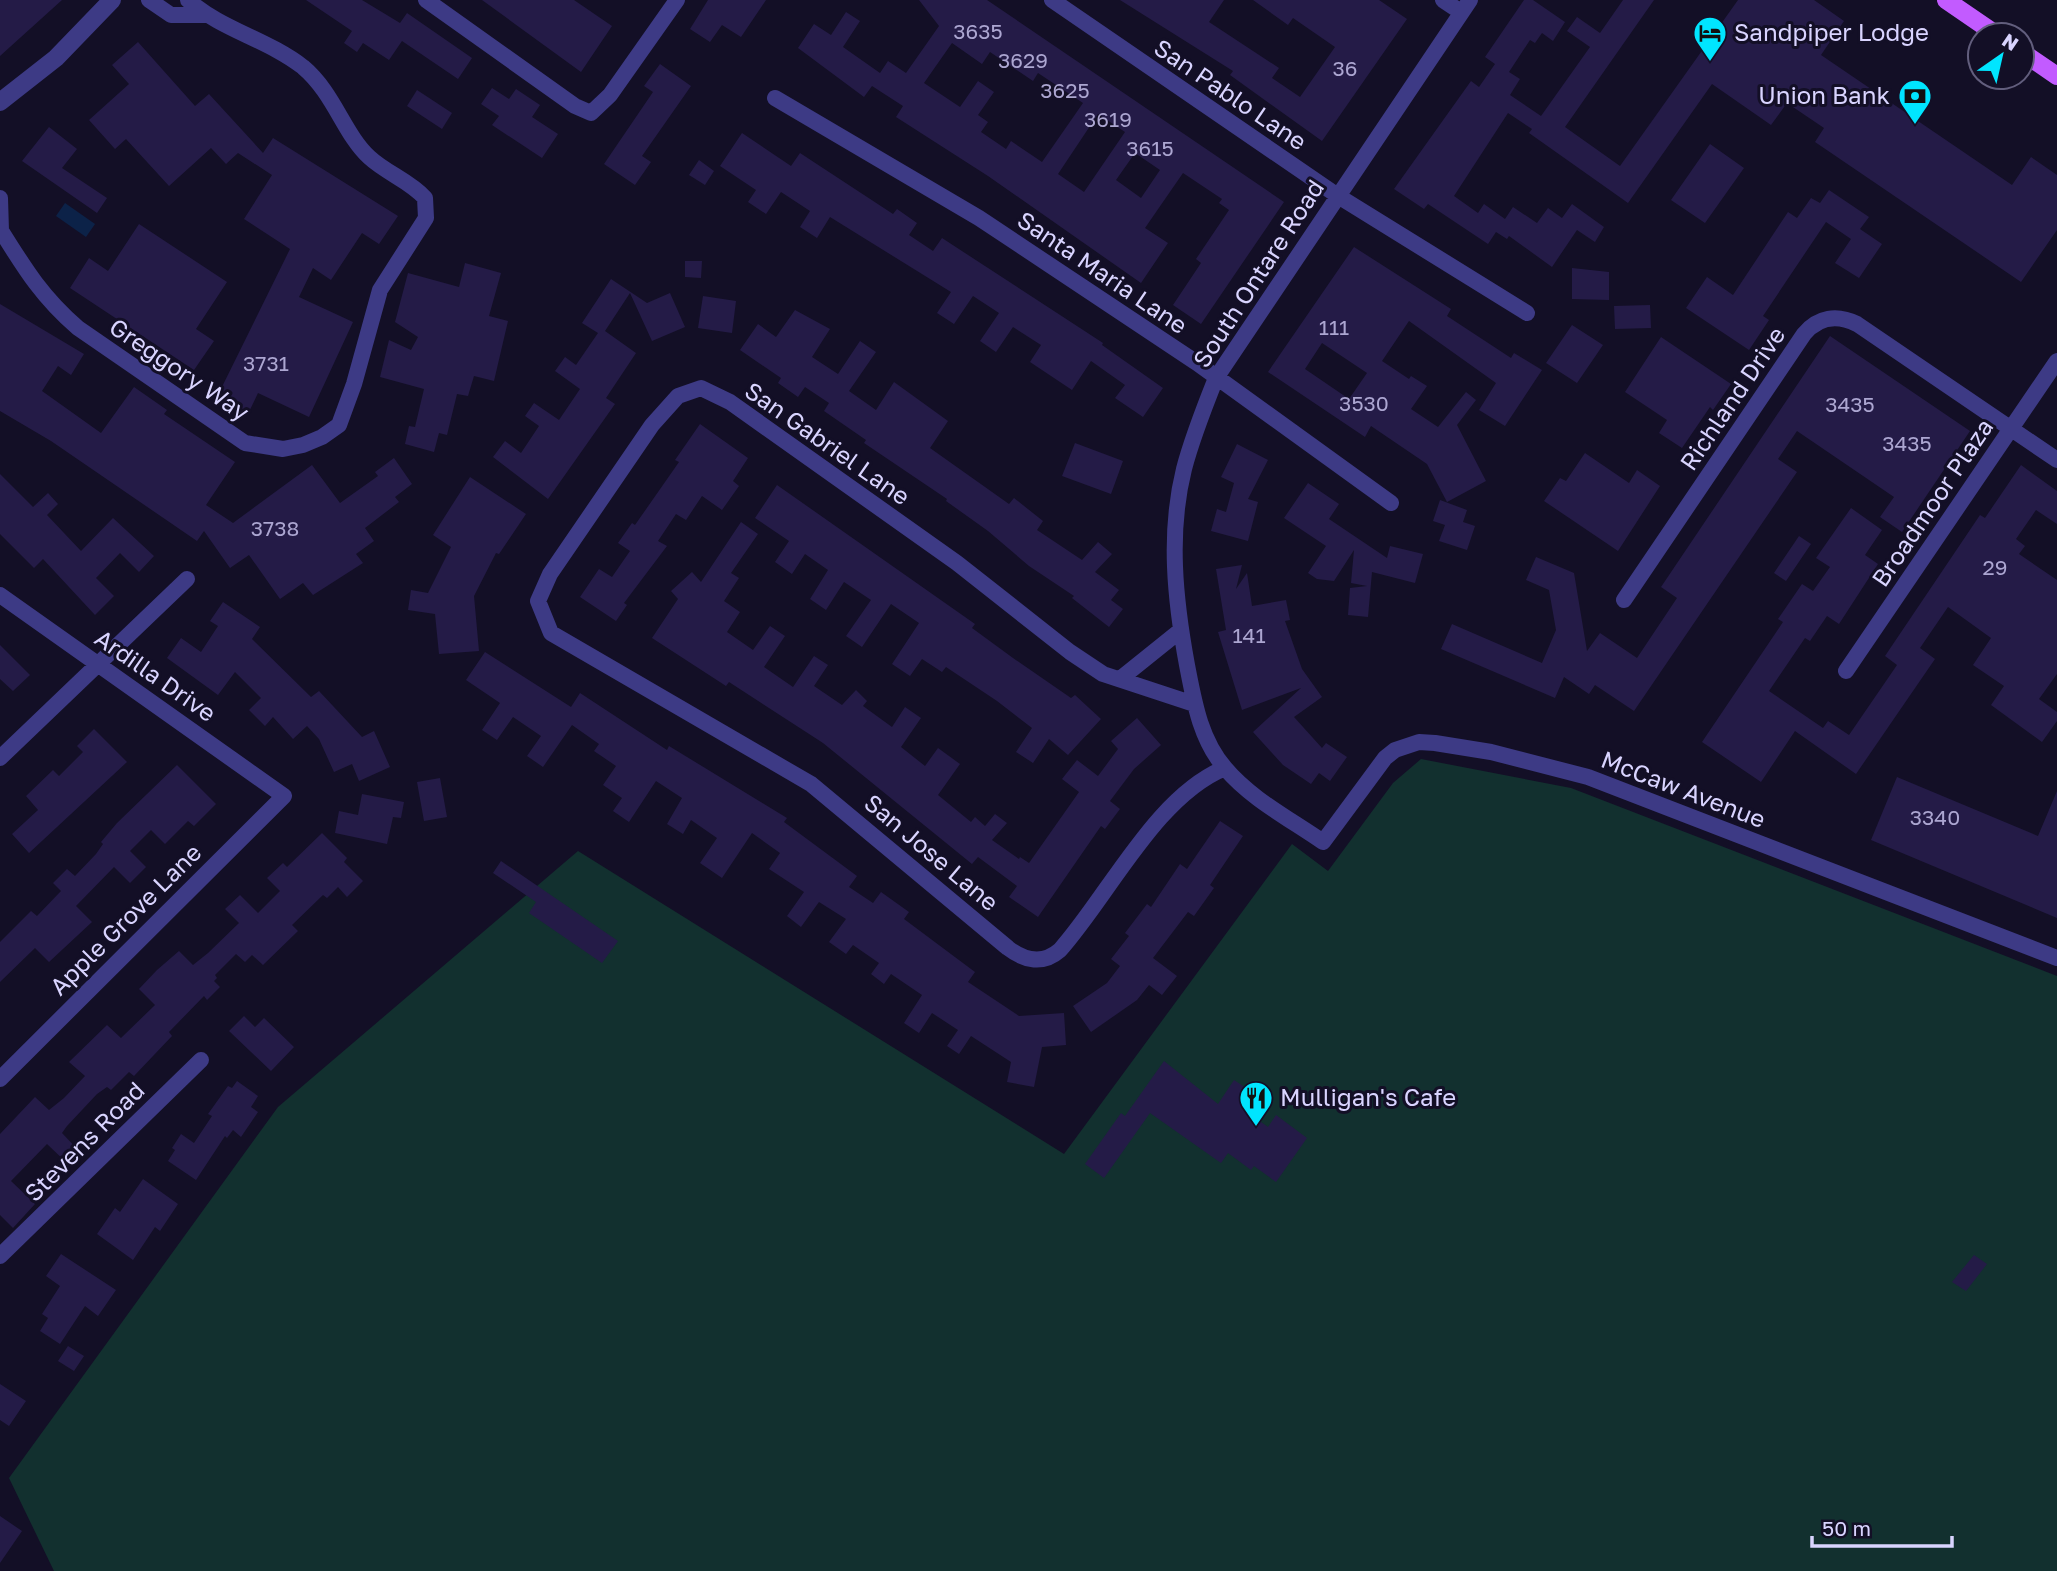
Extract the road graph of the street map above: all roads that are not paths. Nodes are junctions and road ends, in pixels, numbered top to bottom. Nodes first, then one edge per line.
1 (112, 0) edge
2 (149, 0) edge
3 (188, 0) edge
4 (426, 0) edge
5 (677, 0) edge
6 (1052, 0) edge
7 (1443, 0) edge
8 (1946, 0) edge
9 (1465, 6) edge
10 (206, 15) junction
11 (1977, 21) edge
12 (2036, 59) edge
13 (2055, 69) edge
14 (775, 98) dead end
15 (0, 102) edge
16 (1338, 196) junction
17 (0, 198) edge
18 (1, 230) edge
19 (1527, 313) dead end
20 (2057, 362) edge
21 (1216, 378) junction
22 (2011, 429) junction
23 (2057, 460) edge
24 (1391, 503) dead end
25 (187, 579) dead end
26 (0, 594) edge
27 (1624, 600) dead end
28 (1181, 630) junction
29 (559, 639) joint
30 (99, 665) junction
31 (1846, 671) dead end
32 (1120, 679) junction
33 (1194, 704) junction
34 (0, 758) edge
35 (1225, 768) junction
36 (284, 796) joint
37 (1323, 842) joint
38 (2057, 958) edge
39 (201, 1060) dead end
40 (0, 1079) edge
41 (0, 1256) edge

1 - 15 street
2 - 10 street, Greggory Way
3 - 10 street, Greggory Way
4 - 5 street
6 - 16 street, San Pablo Lane
7 - 9 street
8 - 11 main road
9 - 16 street, South Ontare Road
10 - 18 street, Greggory Way
12 - 13 main road
14 - 21 street, Santa Maria Lane
16 - 19 street, San Pablo Lane
16 - 21 street, South Ontare Road
17 - 18 street, Greggory Way
20 - 22 street, Broadmoor Plaza
21 - 24 street, Santa Maria Lane
21 - 28 street, South Ontare Road
22 - 23 street, Richland Drive
22 - 27 street, Richland Drive
22 - 31 street, Broadmoor Plaza
25 - 30 street
26 - 30 street, Ardilla Drive
28 - 32 street
28 - 33 street, South Ontare Road
29 - 32 street, San Gabriel Lane
29 - 35 street, San Jose Lane
30 - 34 street
30 - 36 street, Ardilla Drive
32 - 33 street, San Gabriel Lane
33 - 35 street, South Ontare Road
35 - 37 street, South Ontare Road
36 - 40 street, Apple Grove Lane
37 - 38 street, McCaw Avenue
39 - 41 street, Stevens Road

